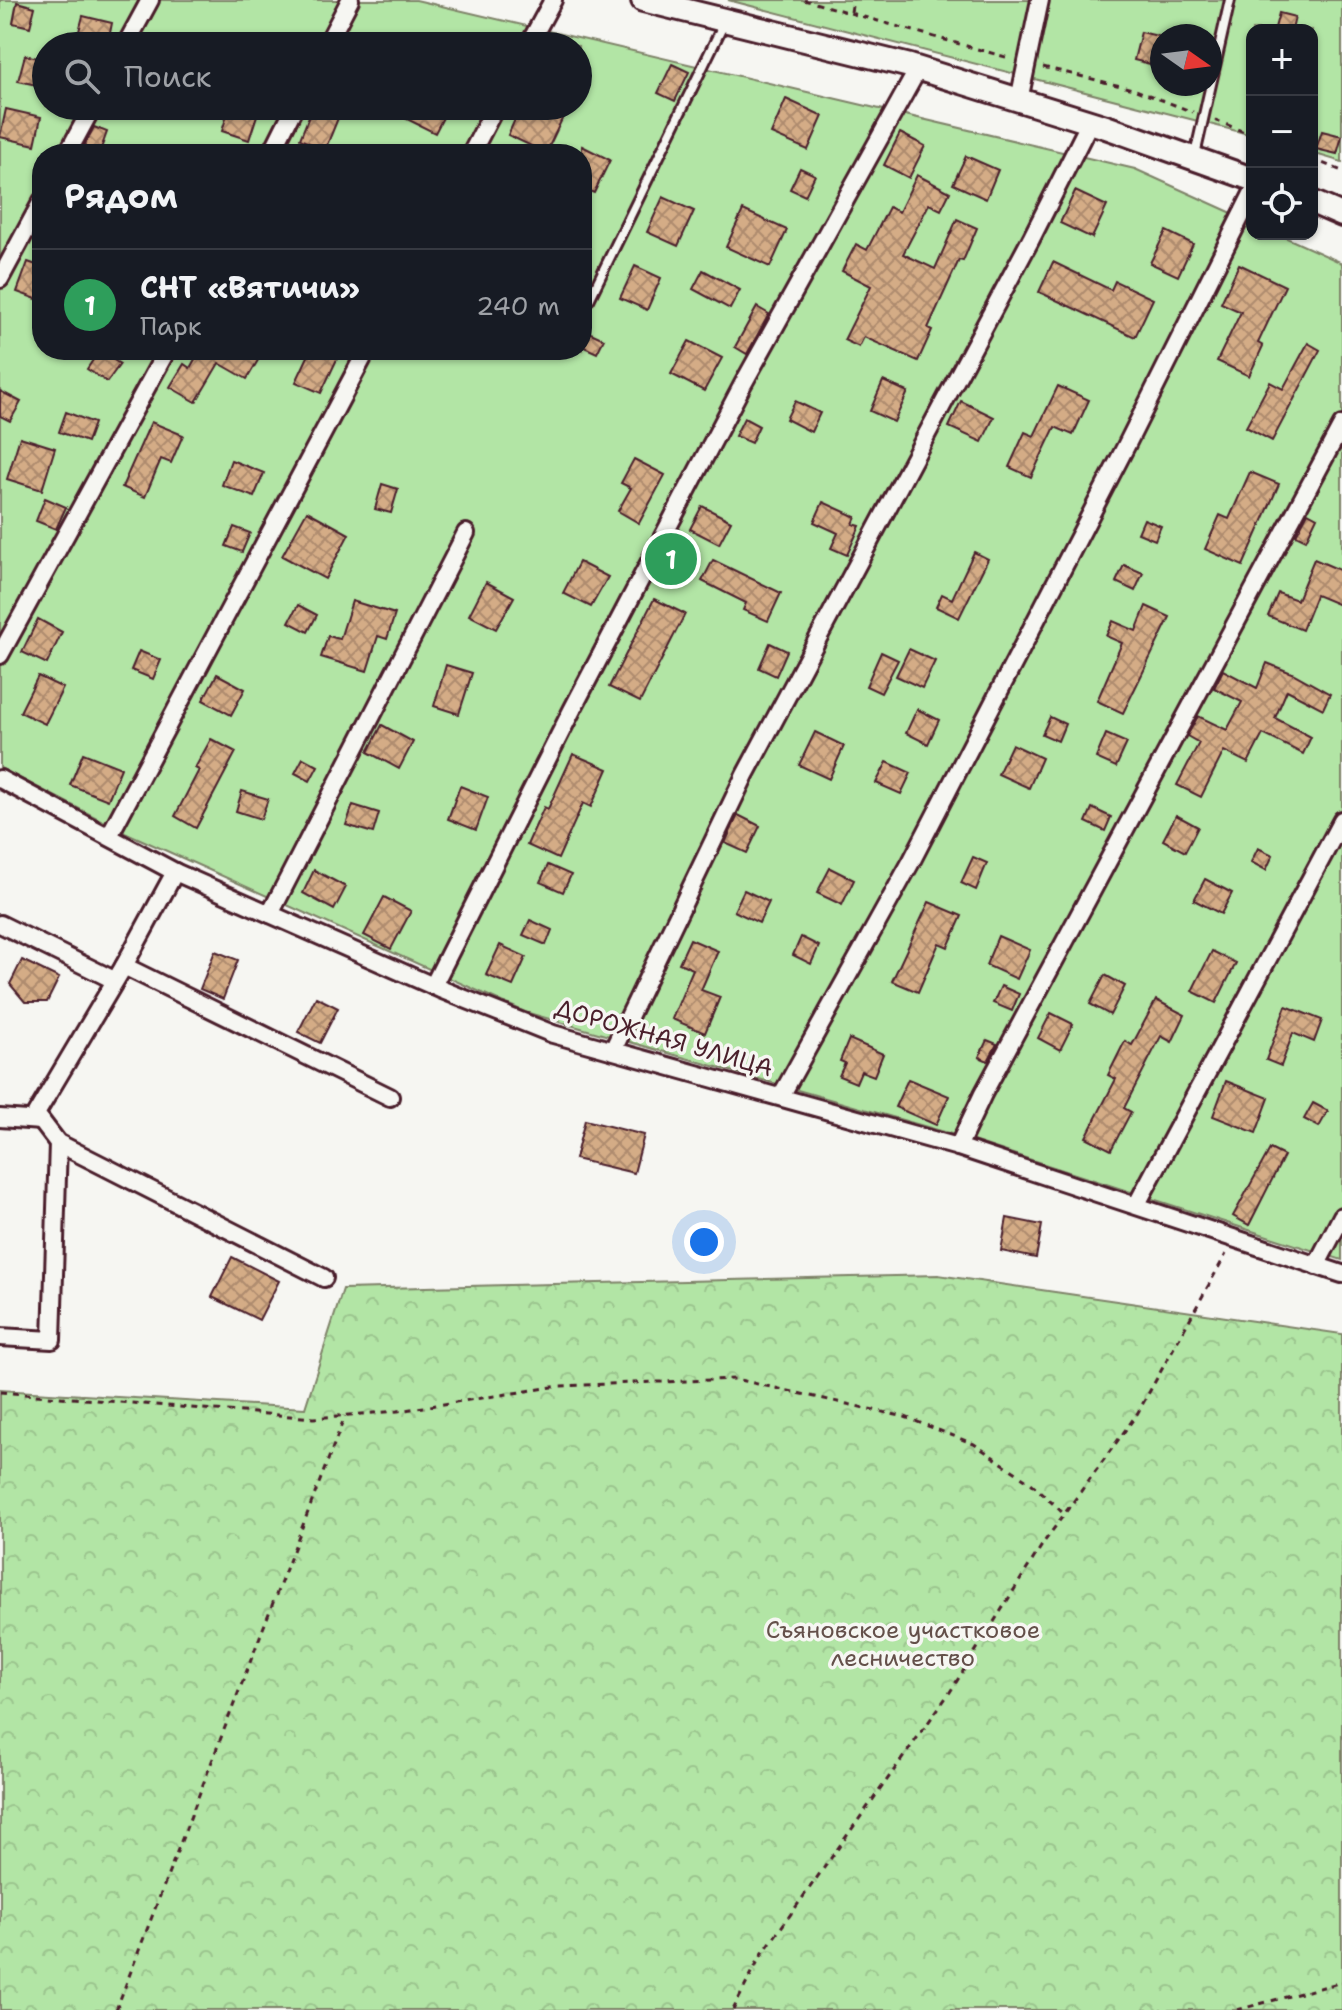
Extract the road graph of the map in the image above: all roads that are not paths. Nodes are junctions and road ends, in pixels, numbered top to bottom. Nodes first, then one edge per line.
1 (150, 0) edge
2 (350, 0) edge
3 (553, 0) edge
4 (1040, 0) edge
5 (1230, 0) edge
6 (651, 1) edge
7 (725, 21) junction
8 (133, 32) edge
9 (333, 32) edge
10 (536, 32) edge
11 (918, 69) junction
12 (1019, 100) junction
13 (85, 120) edge
14 (288, 120) edge
15 (489, 120) edge
16 (1090, 122) junction
17 (72, 144) edge
18 (276, 144) edge
19 (476, 144) edge
20 (1195, 158) junction
21 (1246, 177) edge
22 (1318, 205) edge
23 (1246, 206) edge
24 (1342, 215) edge
25 (32, 220) edge
26 (0, 279) edge
27 (592, 294) edge
28 (162, 360) edge
29 (362, 360) edge
30 (1342, 425) edge
31 (466, 533) dead end
32 (0, 655) edge
33 (0, 779) edge
34 (1342, 820) edge
35 (109, 836) junction
36 (175, 872) junction
37 (270, 914) junction
38 (0, 924) edge
39 (119, 973) junction
40 (433, 986) junction
41 (613, 1050) junction
42 (781, 1096) junction
43 (390, 1097) dead end
44 (0, 1118) edge
45 (41, 1121) junction
46 (58, 1143) junction
47 (958, 1147) junction
48 (1137, 1204) junction
49 (1342, 1216) edge
50 (1316, 1266) junction
51 (1342, 1274) edge
52 (324, 1278) dead end
53 (0, 1337) edge

1 - 8 street
2 - 9 street
3 - 10 street
4 - 12 street
5 - 20 lane
6 - 7 main road
7 - 11 main road
7 - 27 lane
11 - 12 main road
11 - 40 street
12 - 16 main road
13 - 17 street
14 - 18 street
15 - 19 street
16 - 20 main road
16 - 41 street
20 - 21 main road
22 - 24 main road
23 - 42 street
25 - 26 street
28 - 32 street
29 - 35 street
30 - 47 street
31 - 37 street
33 - 35 street, ДОРОЖНАЯ УЛИЦА
34 - 48 street
35 - 36 street, ДОРОЖНАЯ УЛИЦА
36 - 37 street, ДОРОЖНАЯ УЛИЦА
36 - 39 street
37 - 40 street, ДОРОЖНАЯ УЛИЦА
38 - 39 street
39 - 43 street
39 - 45 street
40 - 41 street, ДОРОЖНАЯ УЛИЦА
41 - 42 street, ДОРОЖНАЯ УЛИЦА
42 - 47 street, ДОРОЖНАЯ УЛИЦА
44 - 45 street
45 - 46 street
46 - 52 street
46 - 53 street
47 - 48 street, ДОРОЖНАЯ УЛИЦА
48 - 50 street, ДОРОЖНАЯ УЛИЦА
49 - 50 street
50 - 51 street, ДОРОЖНАЯ УЛИЦА

